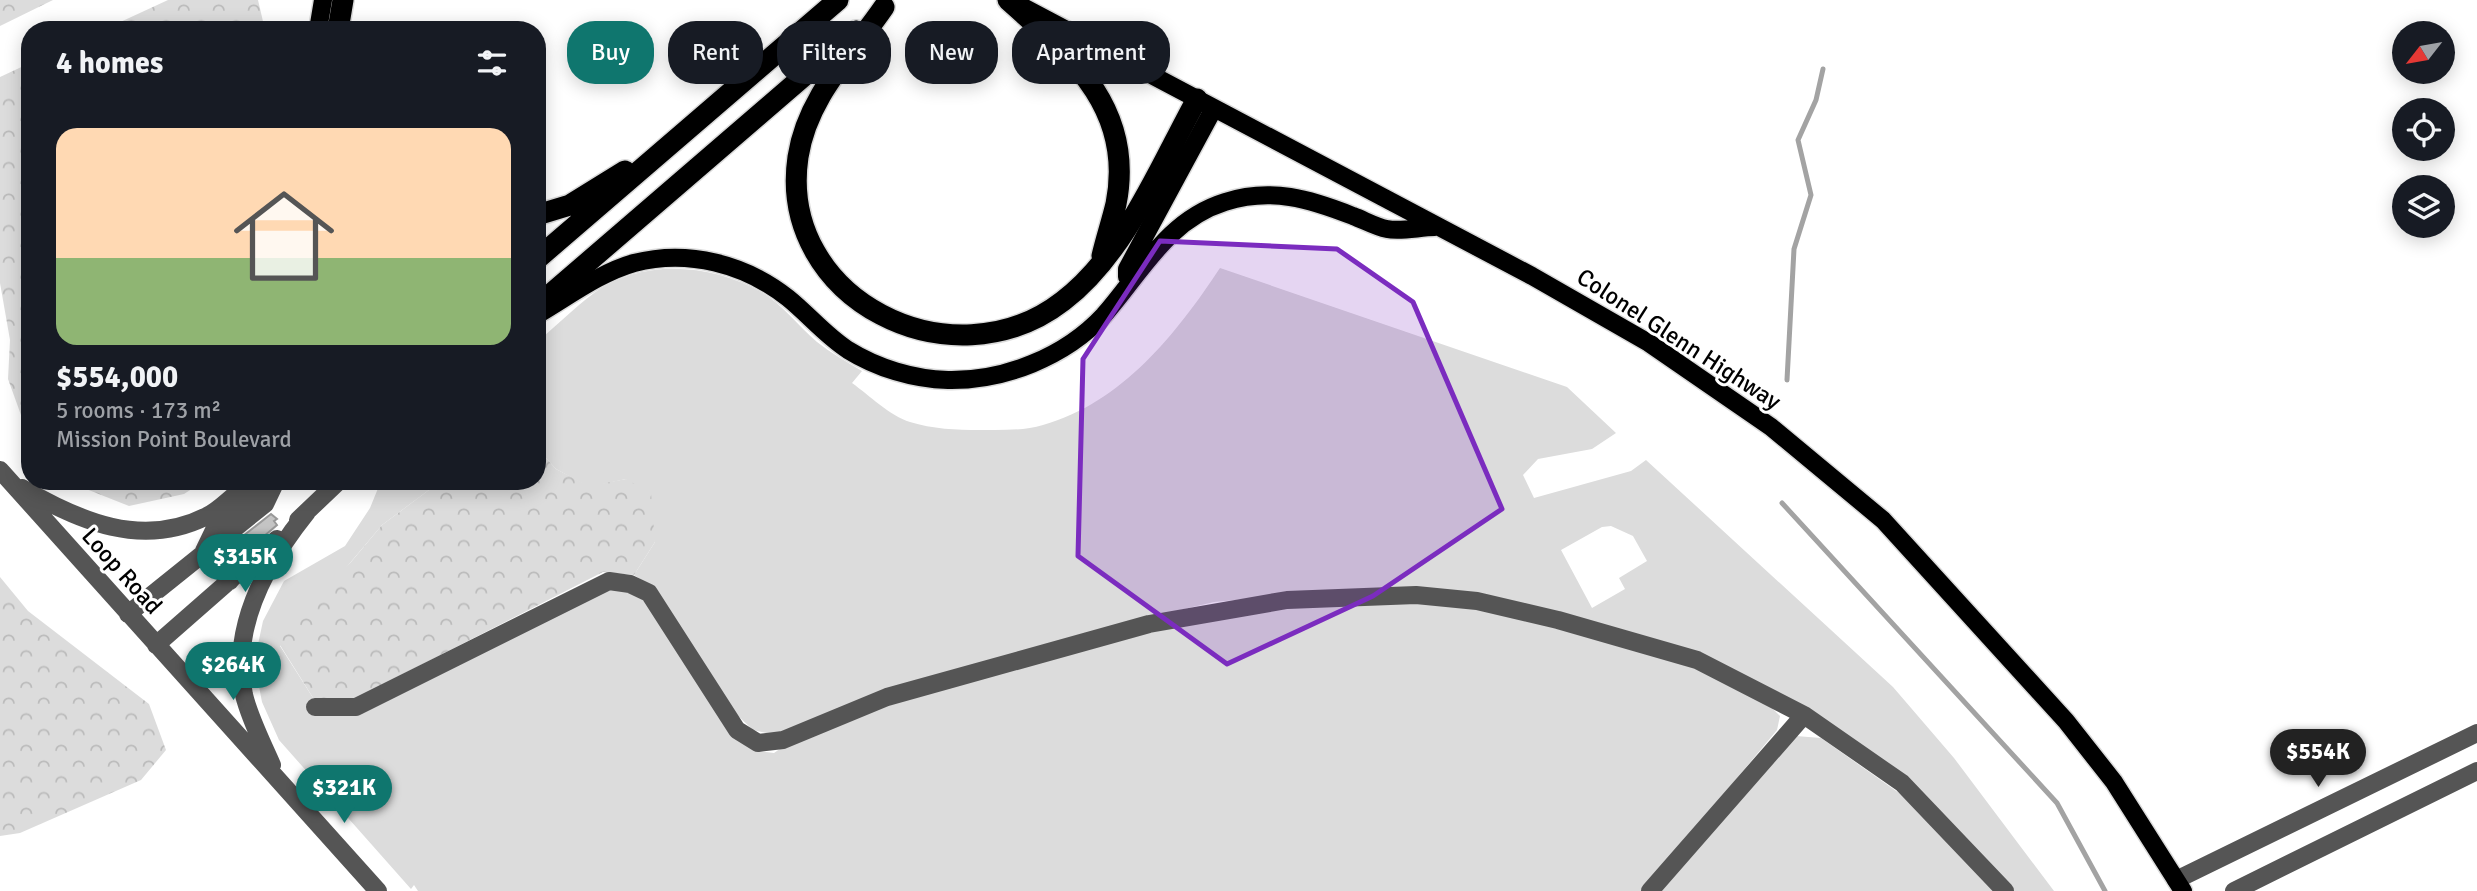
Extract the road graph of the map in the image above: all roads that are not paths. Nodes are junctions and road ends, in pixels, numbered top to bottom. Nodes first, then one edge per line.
1 (323, 0) edge
2 (343, 0) edge
3 (838, 0) edge
4 (1009, 0) edge
5 (888, 4) edge
6 (319, 21) edge
7 (340, 21) edge
8 (1205, 103) junction
9 (667, 149) junction
10 (546, 212) edge
11 (1436, 226) junction
12 (546, 252) edge
13 (1101, 261) junction
14 (1126, 284) junction
15 (546, 298) edge
16 (546, 309) edge
17 (4, 474) edge
18 (21, 484) edge
19 (30, 490) edge
20 (242, 490) edge
21 (262, 490) edge
22 (270, 490) edge
23 (330, 490) edge
24 (307, 512) junction
25 (216, 526) junction
26 (179, 528) junction
27 (204, 551) junction
28 (230, 582) junction
29 (128, 614) junction
30 (156, 645) junction
31 (315, 708) dead end
32 (1804, 715) junction
33 (2477, 733) edge
34 (2477, 771) edge
35 (281, 784) junction
36 (2179, 886) edge
37 (378, 891) edge
38 (1650, 891) edge
39 (2005, 891) edge
40 (2234, 891) edge

1 - 6 main road
2 - 7 highway
3 - 9 highway
4 - 8 main road, Colonel Glenn Highway
4 - 13 highway
5 - 13 highway
5 - 15 highway
8 - 11 main road, Colonel Glenn Highway
8 - 13 highway
8 - 14 main road
9 - 10 highway
9 - 12 highway
11 - 14 main road
11 - 36 main road, Colonel Glenn Highway
14 - 16 main road
17 - 18 street
17 - 29 street, Loop Road
19 - 26 street
20 - 26 street
21 - 25 street
22 - 27 street
23 - 24 street
24 - 28 street
24 - 35 street
25 - 26 street
25 - 27 street
27 - 28 street
27 - 29 street
28 - 30 street
29 - 30 street, Loop Road
30 - 35 street, Loop Road
31 - 32 street
32 - 38 street
32 - 39 street
33 - 36 street
34 - 40 street
35 - 37 street, Loop Road

